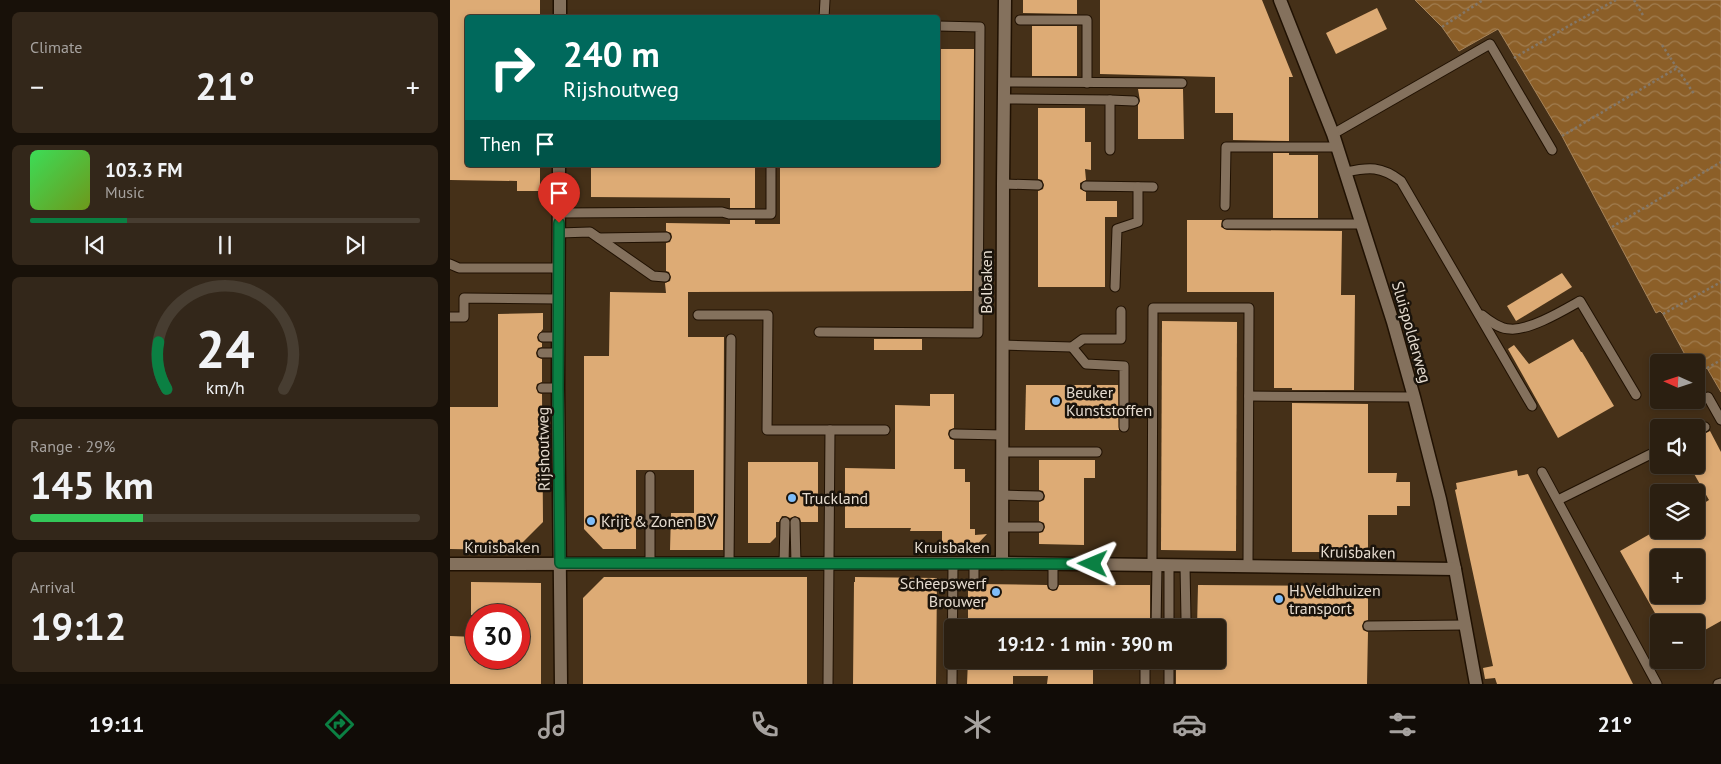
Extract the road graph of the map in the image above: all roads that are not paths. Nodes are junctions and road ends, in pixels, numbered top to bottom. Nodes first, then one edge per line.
1 (560, 0) edge
2 (825, 0) edge
3 (1005, 0) edge
4 (1280, 0) edge
5 (560, 15) edge
6 (824, 15) edge
7 (1020, 20) dead end
8 (940, 26) edge
9 (1005, 82) junction
10 (1087, 83) junction
11 (1182, 83) dead end
12 (1004, 99) junction
13 (1110, 100) junction
14 (1134, 101) dead end
15 (1333, 134) junction
16 (1338, 147) junction
17 (1110, 150) dead end
18 (1552, 150) dead end
19 (559, 167) edge
20 (771, 167) edge
21 (1346, 172) junction
22 (1003, 184) junction
23 (1038, 185) dead end
24 (1086, 186) dead end
25 (1138, 187) junction
26 (1153, 187) dead end
27 (1226, 206) dead end
28 (559, 213) junction
29 (1227, 224) dead end
30 (1362, 224) junction
31 (558, 233) junction
32 (666, 237) dead end
33 (599, 238) junction
34 (450, 264) edge
35 (558, 268) junction
36 (666, 277) dead end
37 (1115, 287) dead end
38 (558, 299) junction
39 (1477, 309) junction
40 (1120, 311) dead end
41 (698, 315) dead end
42 (450, 317) edge
43 (819, 332) dead end
44 (542, 337) dead end
45 (558, 337) junction
46 (731, 339) dead end
47 (1002, 345) junction
48 (1072, 347) junction
49 (542, 353) dead end
50 (558, 353) junction
51 (542, 388) dead end
52 (558, 388) junction
53 (1636, 395) dead end
54 (1249, 396) junction
55 (1708, 396) dead end
56 (1414, 397) junction
57 (1532, 406) dead end
58 (1721, 420) edge
59 (1124, 427) dead end
60 (830, 430) junction
61 (885, 430) dead end
62 (954, 434) dead end
63 (1002, 435) junction
64 (1002, 452) junction
65 (1097, 452) dead end
66 (1650, 454) edge
67 (1542, 472) dead end
68 (650, 476) dead end
69 (1002, 495) junction
70 (1039, 496) dead end
71 (1558, 500) junction
72 (784, 522) dead end
73 (795, 522) dead end
74 (1002, 527) junction
75 (1040, 527) dead end
76 (560, 563) junction
77 (1002, 563) junction
78 (450, 564) edge
79 (650, 564) junction
80 (730, 564) junction
81 (790, 564) junction
82 (829, 564) junction
83 (953, 564) junction
84 (974, 564) junction
85 (1053, 564) junction
86 (1159, 565) junction
87 (1185, 566) junction
88 (1248, 566) junction
89 (1455, 569) junction
90 (974, 584) dead end
91 (1053, 585) dead end
92 (1156, 619) edge
93 (1168, 619) edge
94 (1186, 619) dead end
95 (1466, 625) junction
96 (1368, 626) dead end
97 (1145, 669) edge
98 (1169, 669) edge
99 (561, 684) edge
100 (828, 684) edge
101 (952, 684) edge
102 (1145, 684) edge
103 (1168, 684) edge
104 (1476, 684) edge
105 (1657, 684) edge

1 - 5 street
2 - 6 lane
3 - 9 street, Bolbaken
4 - 15 street, Sluispolderweg
7 - 10 lane
8 - 43 lane
9 - 10 lane
9 - 12 street, Bolbaken
10 - 11 lane
12 - 13 lane
12 - 22 street, Bolbaken
13 - 14 lane
13 - 17 lane
15 - 16 street, Sluispolderweg
15 - 18 lane
16 - 21 street, Sluispolderweg
16 - 27 lane
19 - 28 street, Rijshoutweg
20 - 28 lane
21 - 30 street, Sluispolderweg
21 - 39 lane
22 - 23 lane
22 - 47 street, Bolbaken
24 - 25 lane
25 - 26 lane
25 - 37 lane
28 - 31 street, Rijshoutweg
29 - 30 lane
30 - 56 street, Sluispolderweg
31 - 33 lane
31 - 35 street, Rijshoutweg
32 - 33 lane
33 - 36 lane
34 - 35 lane
35 - 38 street, Rijshoutweg
38 - 42 lane
38 - 45 street, Rijshoutweg
39 - 53 lane
39 - 57 lane
40 - 48 lane
41 - 60 lane
44 - 45 lane
45 - 50 street, Rijshoutweg
46 - 80 lane
47 - 48 lane
47 - 63 street, Bolbaken
48 - 59 lane
49 - 50 lane
50 - 52 street, Rijshoutweg
51 - 52 lane
52 - 76 street, Rijshoutweg
54 - 56 lane
54 - 86 lane
54 - 88 lane
55 - 58 lane
56 - 89 street, Sluispolderweg
60 - 61 lane
60 - 82 lane
62 - 63 lane
63 - 64 street, Bolbaken
64 - 65 lane
64 - 69 street, Bolbaken
66 - 71 lane
67 - 71 lane
68 - 79 lane
69 - 70 lane
69 - 74 street, Bolbaken
71 - 105 lane
72 - 81 lane
73 - 81 lane
74 - 75 lane
74 - 77 street, Bolbaken
76 - 78 street, Kruisbaken
76 - 79 street, Kruisbaken
76 - 99 street, Rijshoutweg
77 - 84 street, Kruisbaken
77 - 85 street, Kruisbaken
79 - 80 street, Kruisbaken
80 - 81 street, Kruisbaken
81 - 82 street, Kruisbaken
82 - 83 street, Kruisbaken
82 - 100 lane
83 - 84 street, Kruisbaken
83 - 101 lane
84 - 90 lane
85 - 86 street, Kruisbaken
85 - 91 lane
86 - 87 street, Kruisbaken
86 - 92 lane
86 - 93 lane
87 - 88 street, Kruisbaken
87 - 94 lane
88 - 89 street, Kruisbaken
89 - 95 street, Sluispolderweg
95 - 96 lane
95 - 104 street, Sluispolderweg
97 - 102 lane
98 - 103 lane

